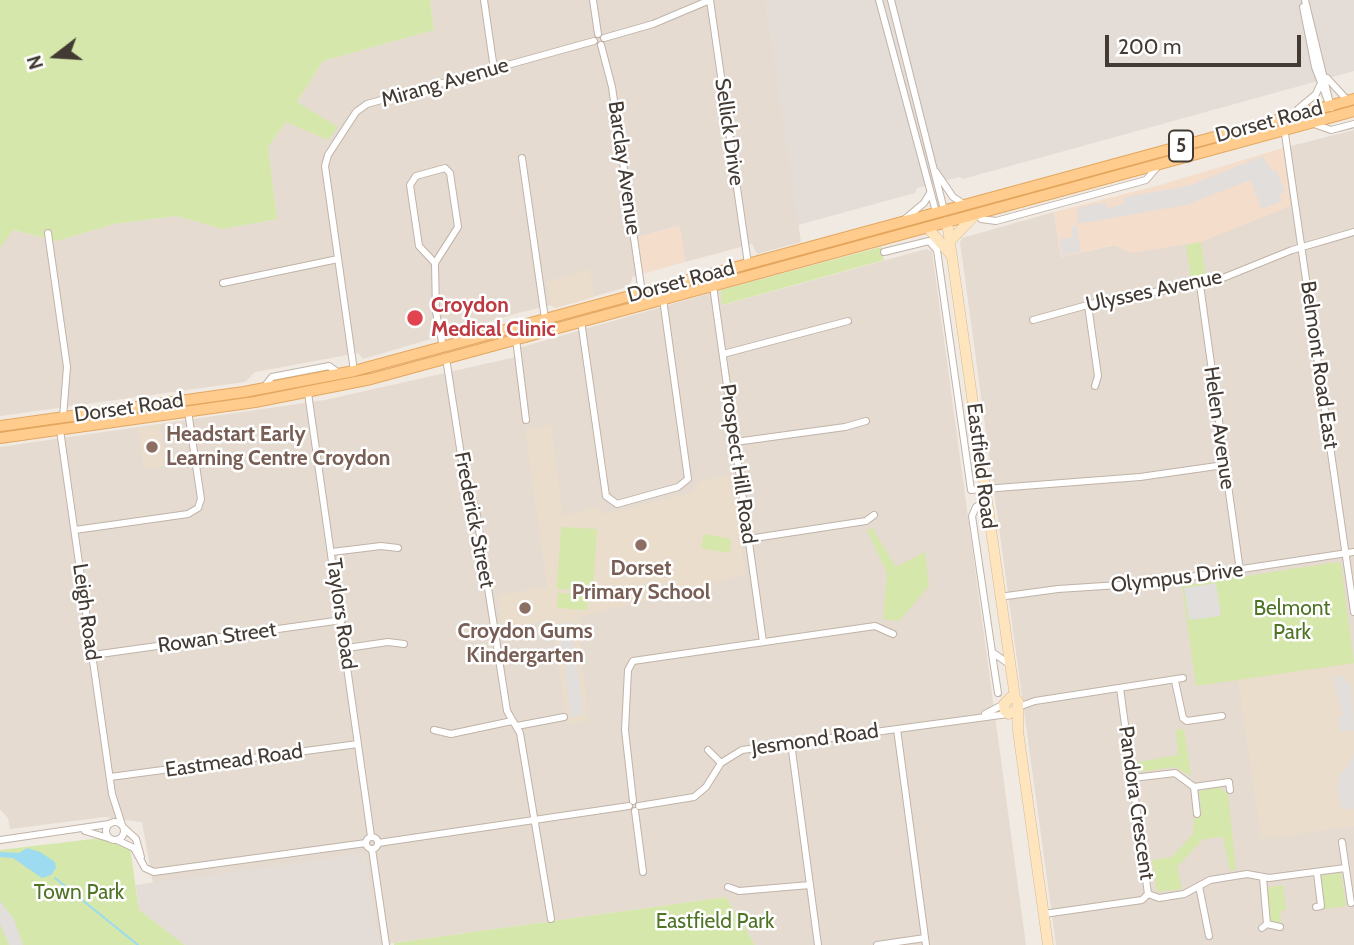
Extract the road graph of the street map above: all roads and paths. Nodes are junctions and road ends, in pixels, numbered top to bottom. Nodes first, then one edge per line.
1 (484, 0) edge
2 (593, 0) edge
3 (710, 0) edge
4 (1303, 0) edge
5 (891, 1) edge
6 (879, 3) edge
7 (599, 40) junction
8 (494, 69) junction
9 (1324, 70) junction
10 (911, 73) junction
11 (900, 76) junction
12 (1320, 84) junction
13 (1352, 103) edge
14 (1332, 111) junction
15 (1295, 115) junction
16 (1282, 119) junction
17 (1311, 123) junction
18 (1354, 124) edge
19 (1285, 130) junction
20 (1170, 149) junction
21 (522, 158) dead end
22 (1173, 161) junction
23 (933, 168) junction
24 (930, 192) junction
25 (964, 204) junction
26 (940, 211) junction
27 (976, 214) junction
28 (902, 221) junction
29 (944, 223) junction
30 (928, 228) junction
31 (1354, 232) edge
32 (48, 233) dead end
33 (952, 239) junction
34 (1303, 246) junction
35 (884, 252) dead end
36 (951, 255) junction
37 (338, 259) junction
38 (435, 263) junction
39 (749, 270) junction
40 (956, 270) junction
41 (223, 283) dead end
42 (942, 284) junction
43 (1200, 285) junction
44 (713, 286) junction
45 (642, 293) junction
46 (663, 299) junction
47 (1087, 305) junction
48 (580, 316) junction
49 (545, 319) junction
50 (1033, 320) dead end
51 (848, 321) dead end
52 (516, 339) junction
53 (444, 353) junction
54 (723, 354) junction
55 (354, 371) junction
56 (340, 374) junction
57 (1095, 386) dead end
58 (307, 387) junction
59 (263, 389) junction
60 (188, 411) junction
61 (63, 417) junction
62 (526, 420) dead end
63 (866, 421) dead end
64 (0, 426) edge
65 (60, 429) junction
66 (0, 438) edge
67 (735, 442) junction
68 (1224, 465) junction
69 (985, 496) junction
70 (874, 515) dead end
71 (75, 530) junction
72 (748, 539) junction
73 (398, 548) dead end
74 (332, 552) junction
75 (1354, 552) edge
76 (1346, 553) junction
77 (1240, 571) junction
78 (999, 597) junction
79 (1354, 612) edge
80 (342, 620) junction
81 (893, 634) dead end
82 (762, 642) junction
83 (404, 644) dead end
84 (347, 648) junction
85 (992, 652) junction
86 (93, 655) junction
87 (1009, 665) junction
88 (1183, 678) dead end
89 (1175, 681) junction
90 (1121, 688) junction
91 (998, 693) dead end
92 (1011, 705) junction
93 (1222, 716) dead end
94 (565, 717) dead end
95 (514, 724) junction
96 (897, 729) junction
97 (434, 730) dead end
98 (791, 743) junction
99 (358, 744) junction
100 (708, 750) dead end
101 (721, 763) junction
102 (110, 778) junction
103 (1133, 778) junction
104 (1194, 787) junction
105 (1230, 790) dead end
106 (112, 794) junction
107 (634, 806) junction
108 (1196, 815) dead end
109 (534, 820) junction
110 (109, 824) junction
111 (122, 826) junction
112 (82, 831) junction
113 (371, 836) junction
114 (0, 840) edge
115 (113, 840) junction
116 (1342, 842) dead end
117 (366, 843) junction
118 (378, 843) junction
119 (372, 849) junction
120 (142, 863) junction
121 (1345, 868) junction
122 (643, 872) dead end
123 (1317, 873) junction
124 (1263, 878) junction
125 (810, 885) junction
126 (1199, 886) junction
127 (728, 887) dead end
128 (1148, 894) junction
129 (1351, 903) dead end
130 (1316, 907) dead end
131 (1044, 914) junction
132 (551, 919) dead end
133 (1280, 926) dead end
134 (1209, 936) dead end
135 (926, 942) edge
136 (386, 945) edge
137 (818, 945) edge
138 (877, 945) edge
139 (1048, 945) edge

1 - 8 street
2 - 7 street, Barclay Avenue
3 - 7 street, Mirang Avenue
3 - 39 street, Sellick Drive
4 - 9 street
4 - 12 street
5 - 6 street
5 - 10 street
6 - 11 street
7 - 8 street, Mirang Avenue
7 - 45 street, Barclay Avenue
8 - 37 street, Mirang Avenue
9 - 13 street
9 - 14 street
10 - 11 street
10 - 23 street
11 - 24 street
12 - 14 street
12 - 15 street
13 - 14 main road, Dorset Road / 5
14 - 15 main road, Dorset Road / 5
14 - 17 main road, Dorset Road / 5
15 - 16 main road, Dorset Road / 5
16 - 19 street, Belmont Road East
16 - 20 main road, Dorset Road / 5
17 - 18 street
17 - 19 main road, Dorset Road / 5
19 - 22 main road, Dorset Road / 5
19 - 34 street, Belmont Road East
20 - 22 main road
20 - 25 main road, Dorset Road / 5
21 - 49 street
22 - 27 main road, Dorset Road / 5
23 - 25 street
23 - 26 street
24 - 26 street
24 - 28 street
25 - 26 main road, Dorset Road / 5
26 - 28 main road, Dorset Road / 5
26 - 29 main road, Eastfield Road
27 - 29 main road, Dorset Road / 5
27 - 33 main road
28 - 39 main road, Dorset Road / 5
29 - 30 main road, Dorset Road / 5
29 - 33 main road, Eastfield Road
29 - 36 main road, Eastfield Road
30 - 36 main road
30 - 39 main road, Dorset Road / 5
31 - 34 street, Ulysses Avenue
32 - 61 street
33 - 40 main road, Eastfield Road
34 - 43 street, Ulysses Avenue
34 - 76 street, Belmont Road East
35 - 42 street
36 - 40 main road, Eastfield Road
37 - 41 street
37 - 55 street, Mirang Avenue
38 - 38 street
38 - 53 street, Frederick Street
39 - 44 main road, Dorset Road / 5
39 - 45 main road, Dorset Road / 5
40 - 42 street
40 - 69 main road, Eastfield Road
42 - 69 street
43 - 47 street, Ulysses Avenue
43 - 68 street, Helen Avenue
44 - 46 main road, Dorset Road / 5
44 - 54 street, Prospect Hill Road
45 - 48 main road, Dorset Road / 5
46 - 48 main road, Dorset Road / 5
46 - 48 street
47 - 50 street, Ulysses Avenue
47 - 57 street
48 - 49 main road, Dorset Road / 5
48 - 52 main road, Dorset Road / 5
49 - 53 main road, Dorset Road / 5
51 - 54 street
52 - 53 main road, Dorset Road / 5
52 - 62 street
53 - 55 main road, Dorset Road / 5
53 - 58 main road, Dorset Road / 5
53 - 95 street, Frederick Street
54 - 67 street, Prospect Hill Road
55 - 56 main road, Dorset Road / 5
56 - 58 main road, Dorset Road / 5
56 - 59 street
58 - 59 main road, Dorset Road / 5
58 - 60 main road, Dorset Road / 5
58 - 74 street, Taylors Road
59 - 61 main road, Dorset Road / 5
60 - 65 main road, Dorset Road / 5
60 - 71 street
61 - 64 main road, Dorset Road / 5
61 - 65 main road
63 - 67 street
65 - 66 main road, Dorset Road / 5
65 - 71 street, Leigh Road
67 - 72 street, Prospect Hill Road
68 - 69 street
68 - 77 street, Helen Avenue
69 - 78 main road, Eastfield Road
69 - 85 street
70 - 72 street
71 - 86 street, Leigh Road
72 - 82 street, Prospect Hill Road
73 - 74 street
74 - 80 street, Taylors Road
75 - 76 street, Olympus Drive
76 - 77 street, Olympus Drive
76 - 79 street, Belmont Road East
77 - 78 street, Olympus Drive
78 - 87 main road, Eastfield Road
80 - 84 street, Taylors Road
80 - 86 street, Rowan Street
81 - 82 street
82 - 107 street
83 - 84 street
84 - 99 street, Taylors Road
85 - 87 street
85 - 91 street
86 - 102 street, Leigh Road
87 - 92 main road, Eastfield Road
88 - 89 street, Jesmond Road
89 - 90 street, Jesmond Road
89 - 93 street
90 - 92 street, Jesmond Road
90 - 103 street, Pandora Crescent
92 - 96 street, Jesmond Road
92 - 131 main road, Eastfield Road
94 - 95 street
95 - 97 street
95 - 109 street, Frederick Street
96 - 98 street, Jesmond Road
96 - 135 street
98 - 101 street, Jesmond Road
98 - 125 street
99 - 102 street, Eastmead Road
99 - 113 street, Taylors Road
100 - 101 street
101 - 107 street
102 - 106 street, Leigh Road
103 - 104 street
103 - 128 street, Pandora Crescent
104 - 105 street
104 - 108 street
106 - 110 street, Leigh Road
106 - 111 street, Leigh Road
107 - 109 street
107 - 122 street
109 - 118 street
109 - 132 street, Frederick Street
110 - 111 street
110 - 112 street
110 - 115 street, Leigh Road
111 - 115 street
111 - 120 street
112 - 114 street
112 - 115 street
113 - 117 street
113 - 118 street
115 - 120 street
116 - 121 street
117 - 119 street
117 - 120 street
118 - 119 street
119 - 136 street
121 - 123 street
121 - 129 street
123 - 124 street
123 - 130 street
124 - 126 street
124 - 133 street
125 - 127 street
125 - 137 street
126 - 128 street
126 - 134 street
128 - 131 street, Pandora Crescent
131 - 139 main road, Eastfield Road
135 - 138 street

